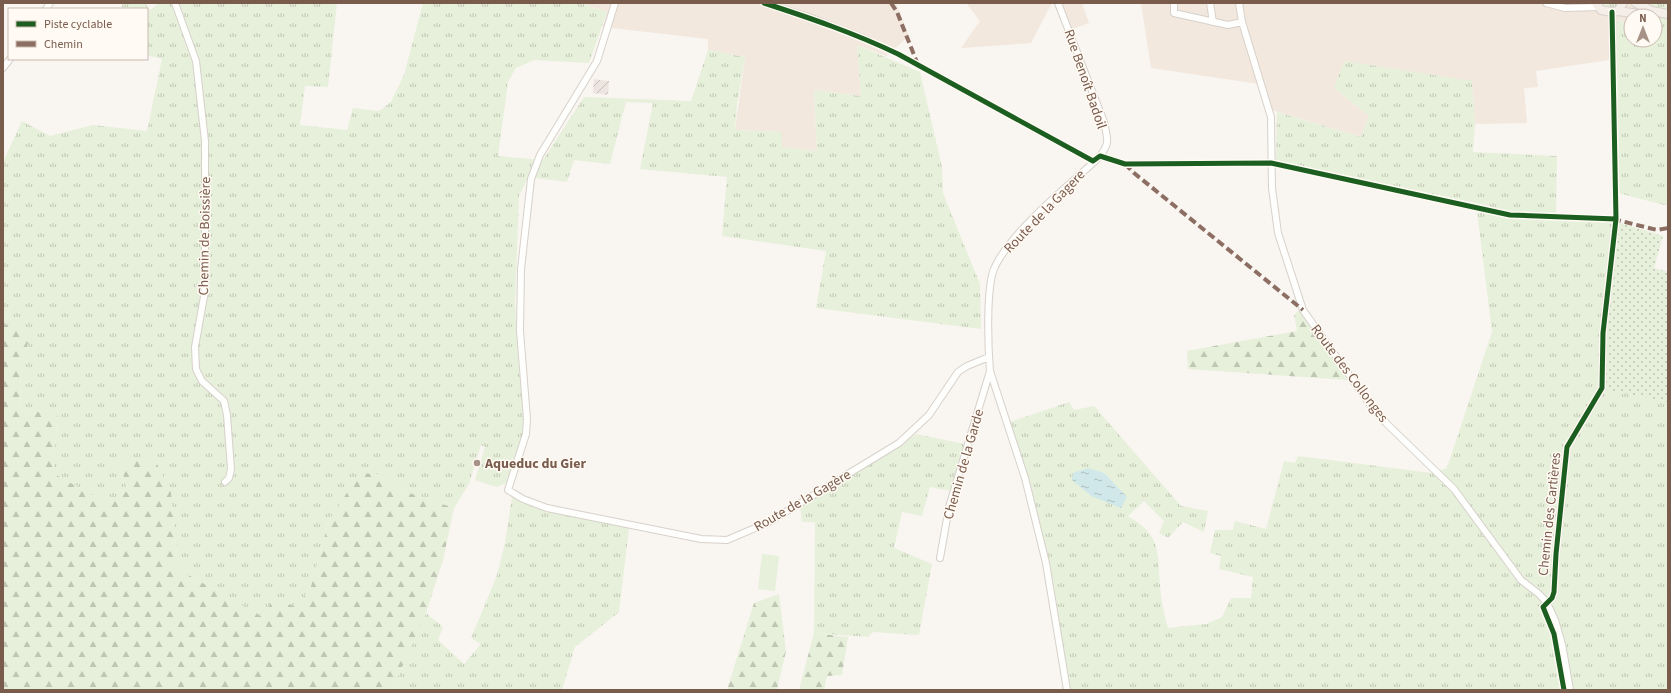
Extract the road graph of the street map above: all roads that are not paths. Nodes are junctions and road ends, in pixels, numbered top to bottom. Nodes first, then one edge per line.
1 (175, 3) edge
2 (615, 3) edge
3 (764, 3) edge
4 (1058, 3) edge
5 (1174, 3) edge
6 (1210, 3) edge
7 (1239, 3) edge
8 (1546, 3) edge
9 (1623, 3) edge
10 (1636, 3) edge
11 (1597, 5) edge
12 (1615, 11) junction
13 (1623, 12) edge
14 (1668, 14) edge
15 (1213, 22) junction
16 (1242, 22) junction
17 (868, 40) dead end
18 (9, 60) edge
19 (1613, 60) dead end
20 (3, 68) edge
21 (1100, 156) joint
22 (1616, 220) dead end
23 (989, 357) junction
24 (990, 371) junction
25 (225, 482) dead end
26 (940, 558) dead end
27 (1547, 603) junction
28 (1067, 690) edge
29 (1570, 690) edge

1 - 25 street, Chemin de Boissière
2 - 23 street, Route de la Gagère
3 - 17 street
4 - 21 street, Rue Benoît Badoil
5 - 15 street
6 - 15 street
7 - 16 street, Route des Collonges
8 - 11 street
9 - 12 main road
10 - 14 main road
11 - 12 main road
12 - 13 main road
12 - 19 street
15 - 16 street
16 - 27 street, Route des Collonges
18 - 20 street
21 - 23 street, Route de la Gagere
22 - 27 street, Chemin des Cartières
23 - 24 street, Route de la Gagere
24 - 26 street, Chemin de la Garde
24 - 28 street
27 - 29 street, Route des Collonges

